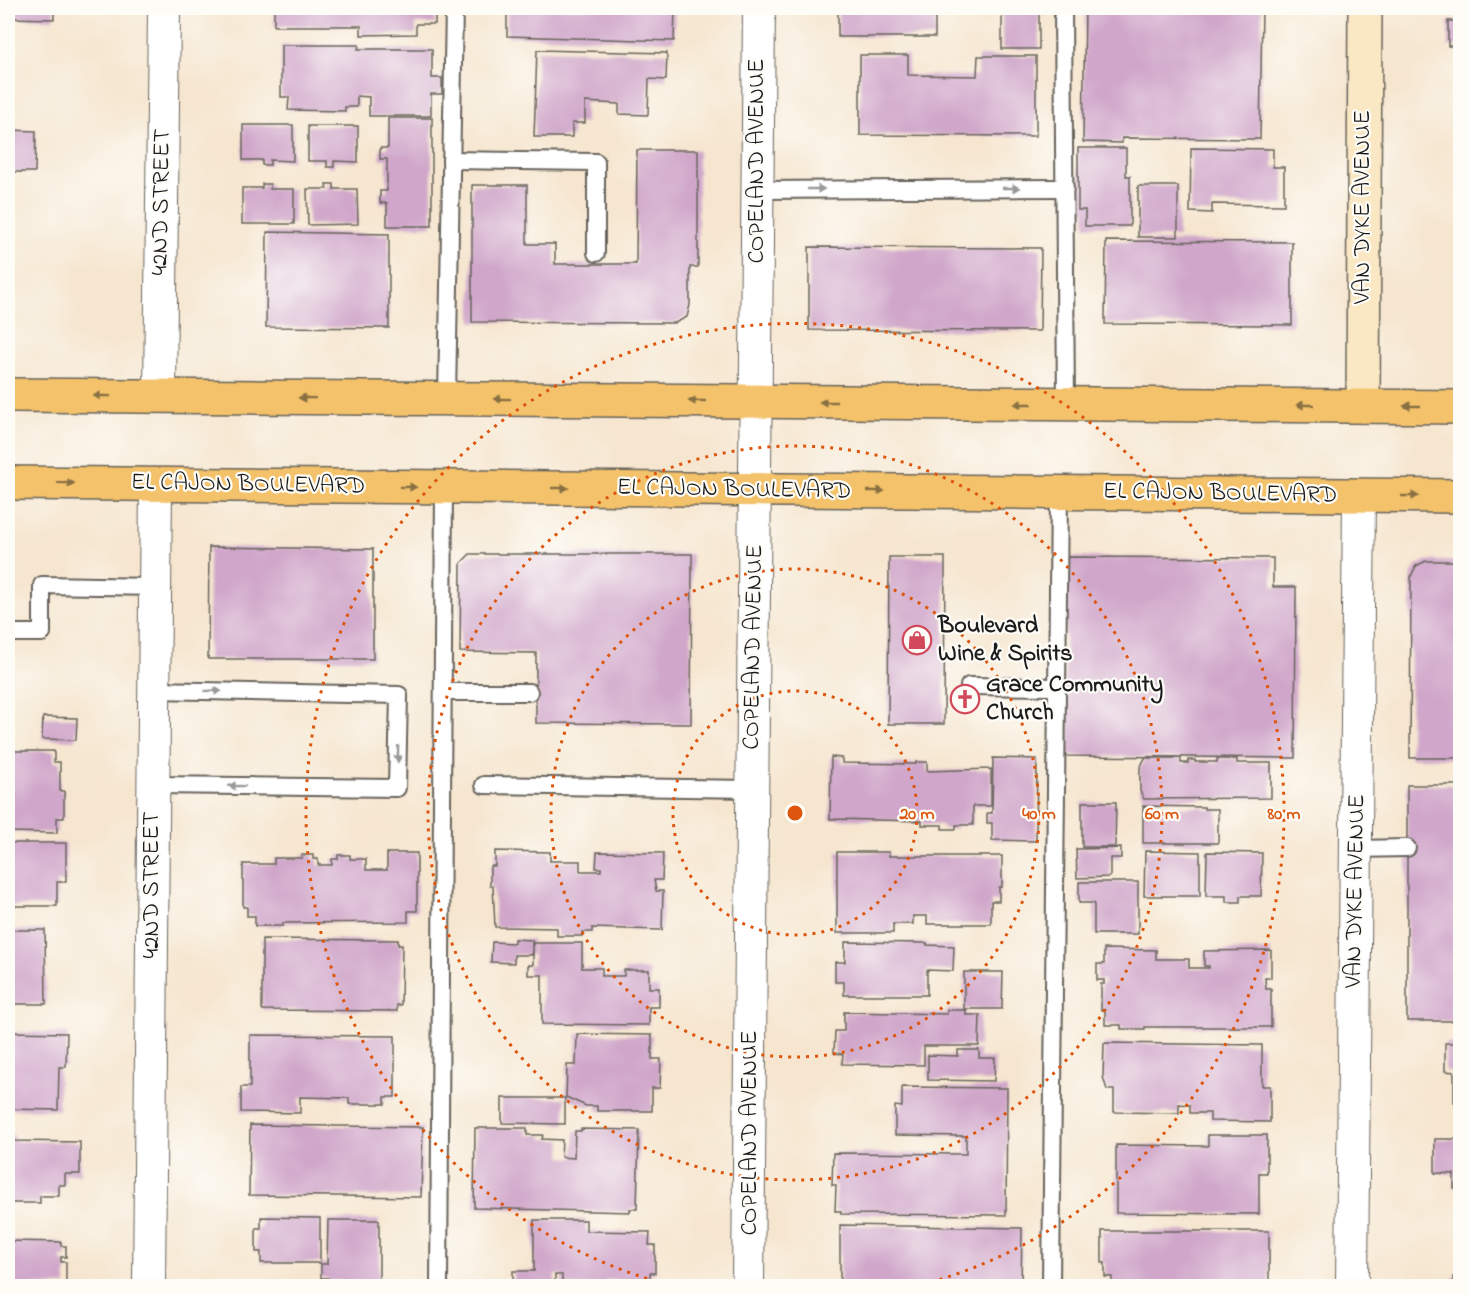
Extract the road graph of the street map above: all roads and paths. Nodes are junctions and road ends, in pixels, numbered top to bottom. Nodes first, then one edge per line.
1 (164, 8) edge
2 (454, 8) edge
3 (759, 8) edge
4 (1063, 8) edge
5 (1365, 8) edge
6 (451, 160) junction
7 (1065, 188) junction
8 (757, 190) junction
9 (596, 253) dead end
10 (8, 395) edge
11 (160, 396) junction
12 (447, 398) junction
13 (755, 401) junction
14 (1066, 404) junction
15 (1364, 406) junction
16 (1461, 407) edge
17 (8, 483) edge
18 (156, 484) junction
19 (444, 487) junction
20 (755, 490) junction
21 (1059, 493) junction
22 (1359, 495) junction
23 (1461, 496) edge
24 (155, 587) junction
25 (8, 633) edge
26 (969, 686) dead end
27 (1057, 687) junction
28 (154, 690) junction
29 (443, 692) junction
30 (529, 692) dead end
31 (153, 785) junction
32 (484, 785) dead end
33 (753, 789) junction
34 (1407, 848) dead end
35 (1356, 849) junction
36 (149, 1287) edge
37 (439, 1287) edge
38 (748, 1287) edge
39 (1051, 1287) edge
40 (1352, 1287) edge

1 - 11 street, 42ND STREET
2 - 6 lane
3 - 8 street, COPELAND AVENUE
4 - 7 lane
5 - 15 street, VAN DYKE AVENUE
6 - 9 lane
6 - 12 lane
8 -> 7 lane
7 - 14 lane
8 - 13 street, COPELAND AVENUE
11 -> 10 main road
12 -> 11 main road
13 -> 12 main road
14 -> 13 main road
13 - 20 street, COPELAND AVENUE
15 -> 14 main road
16 -> 15 main road
17 -> 18 main road, EL CAJON BOULEVARD
18 -> 19 main road, EL CAJON BOULEVARD
18 - 24 street, 42ND STREET
19 -> 20 main road, EL CAJON BOULEVARD
19 - 29 lane
20 -> 21 main road, EL CAJON BOULEVARD
20 - 33 street, COPELAND AVENUE
21 - 22 main road, EL CAJON BOULEVARD
21 - 27 lane
22 -> 23 main road, EL CAJON BOULEVARD
22 - 35 street, VAN DYKE AVENUE
24 - 25 lane
24 - 28 street, 42ND STREET
26 - 27 lane
27 - 39 lane
28 - 31 street, 42ND STREET
28 -> 31 lane
29 - 30 lane
29 - 37 lane
31 - 36 street, 42ND STREET
32 - 33 lane
33 - 38 street, COPELAND AVENUE
34 - 35 lane
35 - 40 street, VAN DYKE AVENUE

